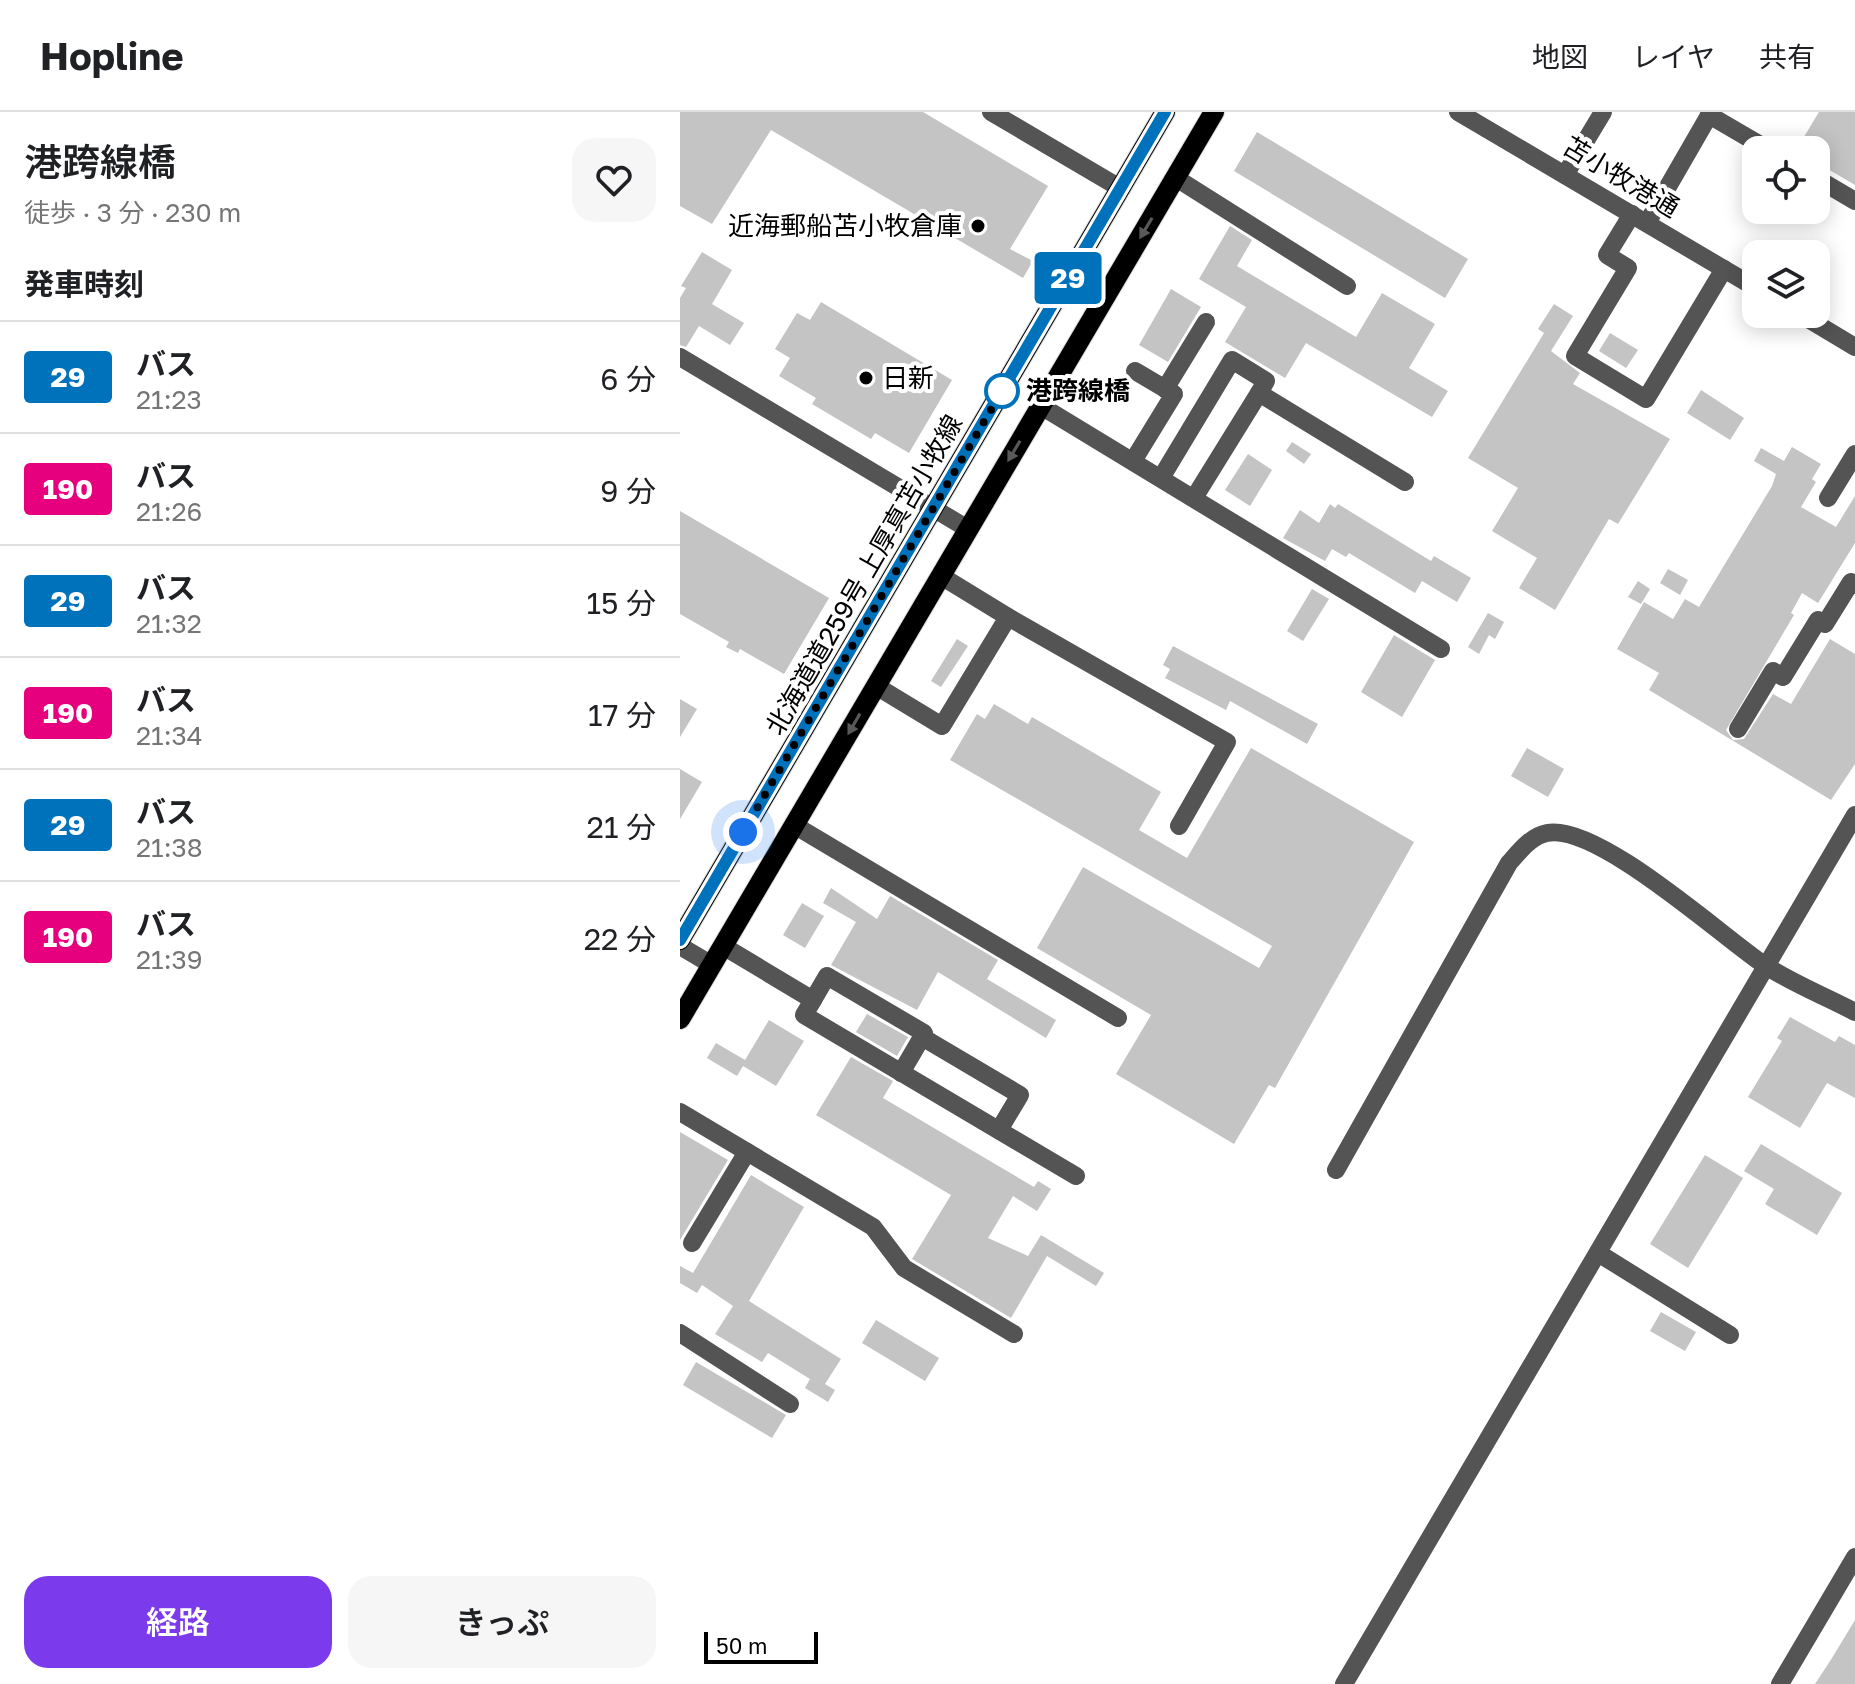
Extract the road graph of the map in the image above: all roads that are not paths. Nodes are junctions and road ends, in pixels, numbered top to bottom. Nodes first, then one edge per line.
1 (991, 112) edge
2 (1165, 112) edge
3 (1214, 112) edge
4 (1458, 112) edge
5 (1603, 112) edge
6 (1710, 114) edge
7 (1746, 136) edge
8 (1565, 175) junction
9 (1176, 178) junction
10 (1830, 186) edge
11 (1120, 188) junction
12 (1855, 201) edge
13 (1639, 218) junction
14 (1724, 269) junction
15 (1742, 280) edge
16 (1347, 286) dead end
17 (1206, 322) dead end
18 (1823, 328) edge
19 (1855, 347) edge
20 (680, 357) edge
21 (1135, 371) dead end
22 (1165, 389) junction
23 (1259, 393) junction
24 (1041, 406) junction
25 (1855, 454) edge
26 (1133, 461) junction
27 (1161, 478) junction
28 (1405, 482) dead end
29 (1194, 498) junction
30 (1828, 498) dead end
31 (934, 509) junction
32 (968, 529) junction
33 (941, 576) junction
34 (1855, 585) edge
35 (1008, 617) junction
36 (1441, 649) dead end
37 (876, 686) junction
38 (1738, 729) dead end
39 (1855, 815) edge
40 (794, 825) junction
41 (1179, 826) dead end
42 (680, 943) edge
43 (723, 946) junction
44 (712, 965) junction
45 (1765, 966) junction
46 (813, 1000) junction
47 (1855, 1012) edge
48 (1118, 1018) dead end
49 (680, 1019) edge
50 (922, 1037) junction
51 (901, 1073) junction
52 (680, 1112) edge
53 (999, 1130) junction
54 (747, 1152) junction
55 (1336, 1170) dead end
56 (1076, 1176) dead end
57 (692, 1243) dead end
58 (1598, 1253) junction
59 (680, 1333) edge
60 (1014, 1334) dead end
61 (1730, 1335) dead end
62 (790, 1404) dead end
63 (1855, 1557) edge
64 (1344, 1684) edge
65 (1780, 1684) edge

1 - 11 street
2 - 11 main road, 北海道道259号 上厚真苫小牧線
3 - 9 main road
4 - 8 street, 苫小牧港通
5 - 8 street
6 - 7 street
6 - 13 street
8 - 13 street, 苫小牧港通
9 - 16 street
9 -> 24 main road
10 - 12 street
11 - 31 main road, 北海道道259号 上厚真苫小牧線
13 - 14 street, 苫小牧港通
13 - 14 street
14 - 15 street, 苫小牧港通
17 - 22 street
18 - 19 street
20 - 31 street
21 - 22 street
22 - 26 street
23 - 27 street
23 - 28 street
23 - 29 street
24 - 26 street
24 -> 32 main road
25 - 30 street
26 - 27 street
27 - 29 street
29 - 36 street
31 - 32 street
31 - 42 main road, 北海道道259号 上厚真苫小牧線
32 - 33 main road
33 - 35 street
33 - 37 main road
34 - 38 street
35 - 37 street
35 - 41 street
37 -> 40 main road
39 - 45 street
40 - 43 main road
40 - 48 street
42 - 44 street
43 - 44 main road
43 - 46 street
44 - 49 main road
45 - 47 street
45 - 55 street
45 - 58 street
46 - 50 street
46 - 51 street
50 - 51 street
50 - 53 street
51 - 53 street
52 - 54 street
53 - 56 street
54 - 57 street
54 - 60 street
58 - 61 street
58 - 64 street
59 - 62 street
63 - 65 street

